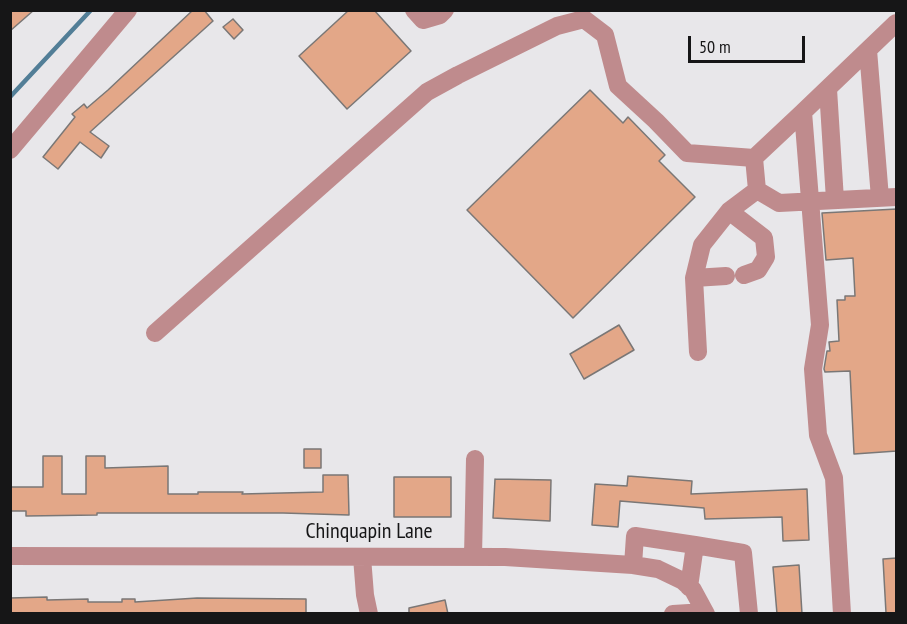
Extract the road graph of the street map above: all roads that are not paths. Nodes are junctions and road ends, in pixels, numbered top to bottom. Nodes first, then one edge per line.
1 (128, 10) edge
2 (414, 10) edge
3 (445, 10) edge
4 (897, 23) edge
5 (868, 50) junction
6 (828, 88) junction
7 (803, 112) junction
8 (10, 150) edge
9 (754, 158) junction
10 (757, 190) junction
11 (888, 197) edge
12 (835, 200) junction
13 (811, 202) junction
14 (729, 211) junction
15 (694, 278) junction
16 (155, 333) dead end
17 (698, 352) dead end
18 (475, 459) dead end
19 (695, 545) junction
20 (10, 556) edge
21 (362, 557) junction
22 (473, 557) junction
23 (633, 565) junction
24 (690, 587) junction
25 (705, 613) edge
26 (369, 614) edge
27 (673, 614) edge
28 (749, 614) edge
29 (842, 614) edge

1 - 8 street
2 - 3 street
4 - 5 street
5 - 6 street
5 - 11 street
6 - 7 street
6 - 12 street
7 - 9 street
7 - 13 street
9 - 10 street
9 - 16 street
10 - 13 street
10 - 14 street
11 - 12 street
12 - 13 street
13 - 29 street
14 - 15 street
14 - 15 street
15 - 17 street
18 - 22 street
19 - 23 street
19 - 24 street
19 - 28 street
20 - 21 street, Chinquapin Lane
21 - 22 street, Chinquapin Lane
21 - 26 street
22 - 23 street, Chinquapin Lane
23 - 24 street, Chinquapin Lane
24 - 25 street, Chinquapin Lane
25 - 27 street

